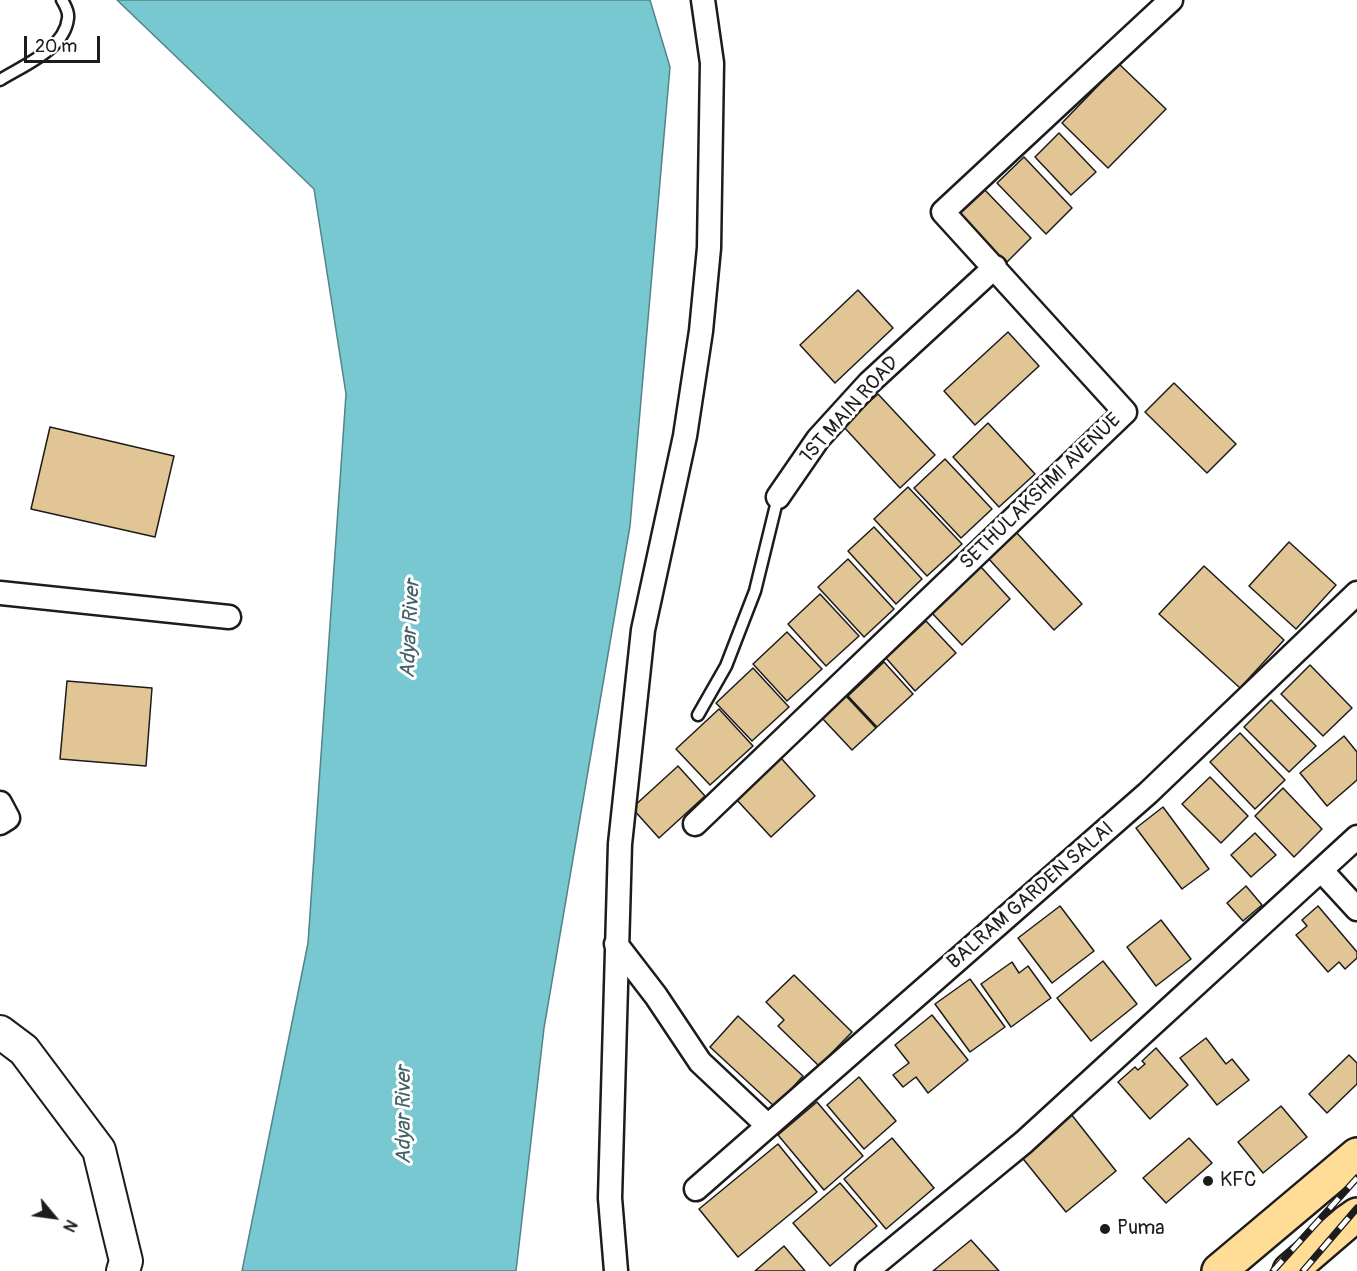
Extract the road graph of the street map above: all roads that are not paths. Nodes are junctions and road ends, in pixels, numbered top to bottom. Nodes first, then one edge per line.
1 (62, 0) edge
2 (703, 0) edge
3 (1171, 0) edge
4 (0, 80) edge
5 (995, 267) junction
6 (778, 496) joint
7 (0, 593) edge
8 (1357, 593) edge
9 (229, 617) dead end
10 (698, 715) dead end
11 (0, 803) edge
12 (0, 823) edge
13 (695, 824) dead end
14 (1357, 837) edge
15 (1322, 871) junction
16 (1357, 909) edge
17 (616, 945) junction
18 (0, 1032) edge
19 (768, 1126) junction
20 (1357, 1155) edge
21 (696, 1189) dead end
22 (1357, 1215) edge
23 (1296, 1269) edge
24 (123, 1271) edge
25 (616, 1271) edge
26 (867, 1271) edge
27 (1219, 1271) edge

1 - 4 lane
2 - 17 street
3 - 5 street, SETHULAKSHMI AVENUE
5 - 6 street, 1ST MAIN ROAD
5 - 13 street, SETHULAKSHMI AVENUE
6 - 10 lane, 1ST MAIN ROAD
7 - 9 street
8 - 19 street, BALRAM GARDEN SALAI
11 - 12 street
14 - 15 street
15 - 16 street
15 - 26 street
17 - 19 street
17 - 25 street
18 - 24 street
19 - 21 street, BALRAM GARDEN SALAI
20 - 27 main road
22 - 23 main road

